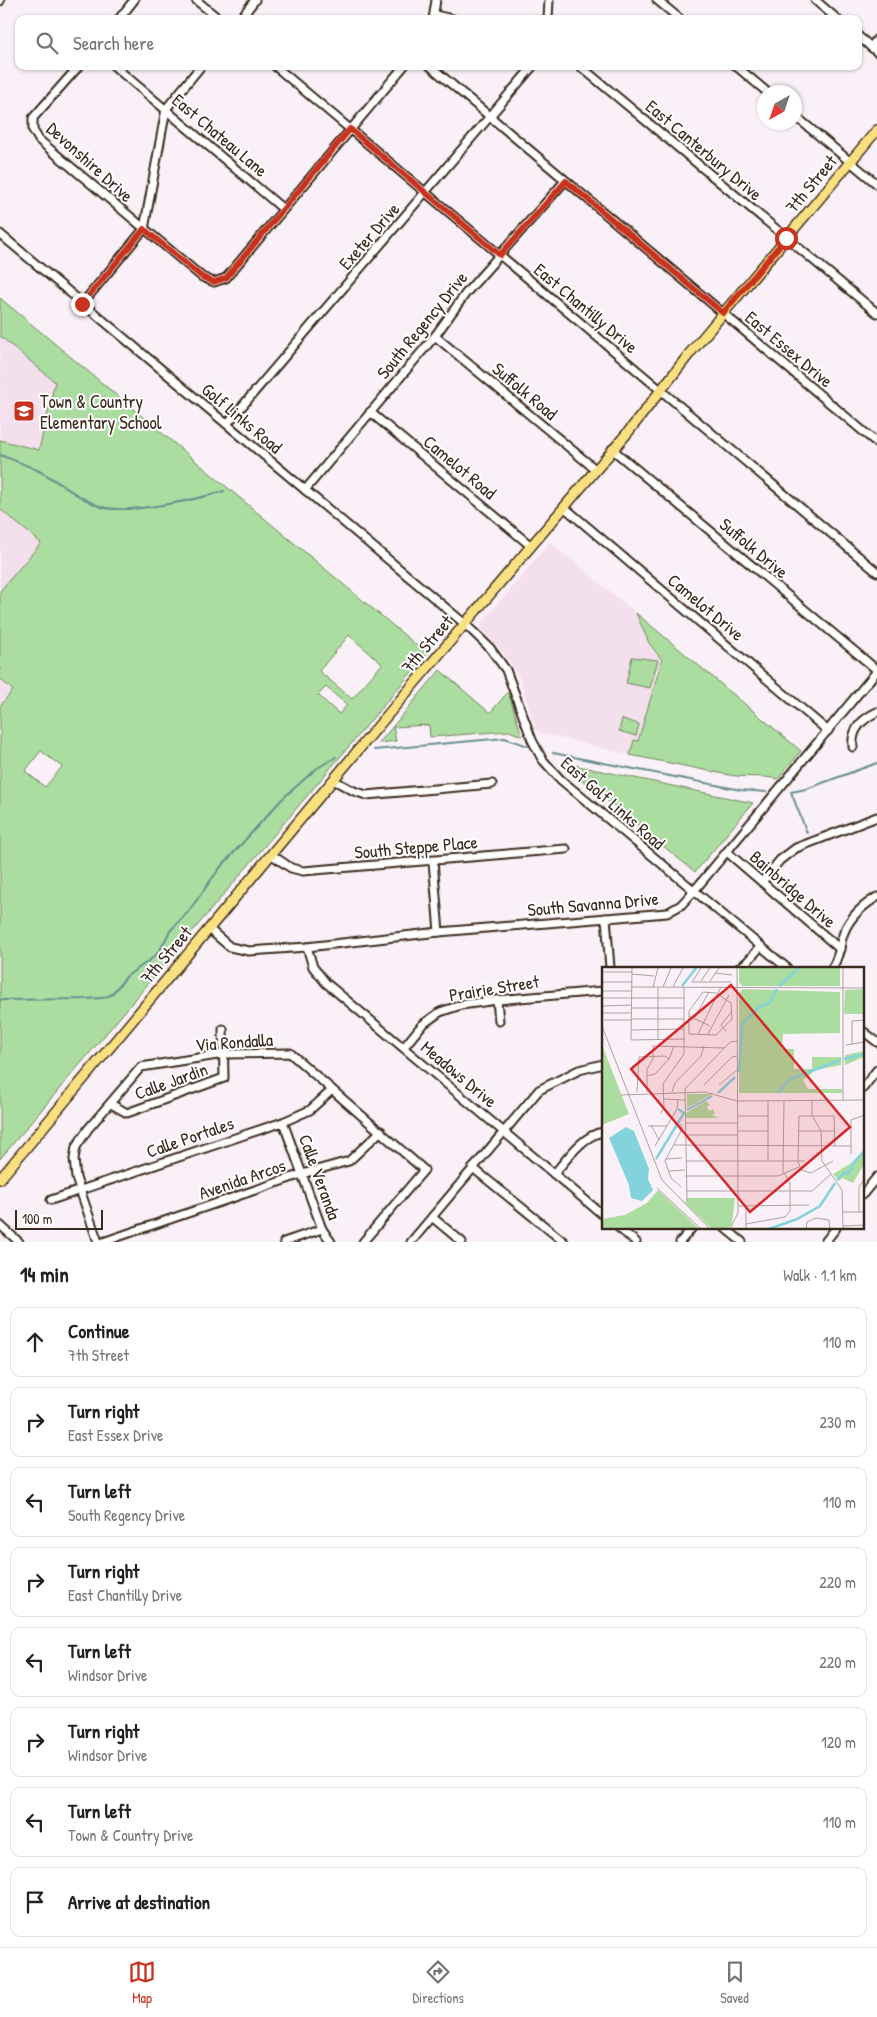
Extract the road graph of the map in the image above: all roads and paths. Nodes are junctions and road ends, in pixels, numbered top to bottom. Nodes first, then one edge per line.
1 (134, 0) edge
2 (196, 0) edge
3 (255, 0) edge
4 (436, 0) edge
5 (549, 0) edge
6 (657, 0) edge
7 (815, 0) edge
8 (122, 15) edge
9 (214, 15) edge
10 (243, 15) edge
11 (434, 15) edge
12 (548, 15) edge
13 (675, 15) edge
14 (833, 15) edge
15 (862, 39) edge
16 (877, 39) edge
17 (870, 46) junction
18 (877, 52) edge
19 (75, 70) edge
20 (119, 70) edge
21 (198, 70) edge
22 (280, 70) edge
23 (401, 70) edge
24 (435, 70) edge
25 (530, 70) edge
26 (585, 70) edge
27 (741, 70) edge
28 (759, 85) edge
29 (166, 109) junction
30 (491, 117) junction
31 (802, 122) edge
32 (350, 129) junction
33 (877, 130) edge
34 (850, 162) junction
35 (566, 181) junction
36 (877, 184) edge
37 (425, 193) junction
38 (283, 209) junction
39 (144, 229) junction
40 (0, 234) edge
41 (786, 238) junction
42 (500, 255) junction
43 (82, 304) junction
44 (723, 313) junction
45 (877, 313) edge
46 (435, 336) junction
47 (661, 391) junction
48 (370, 412) junction
49 (227, 424) junction
50 (877, 443) edge
51 (612, 450) junction
52 (595, 469) junction
53 (305, 490) junction
54 (564, 507) junction
55 (531, 546) junction
56 (877, 572) edge
57 (466, 624) junction
58 (877, 671) edge
59 (877, 712) edge
60 (828, 731) junction
61 (853, 747) dead end
62 (334, 780) junction
63 (492, 784) dead end
64 (877, 817) edge
65 (566, 849) dead end
66 (727, 852) junction
67 (272, 855) junction
68 (433, 861) junction
69 (762, 882) junction
70 (694, 891) junction
71 (877, 897) edge
72 (606, 918) junction
73 (209, 929) junction
74 (439, 932) junction
75 (760, 946) junction
76 (307, 947) junction
77 (840, 949) junction
78 (610, 967) edge
79 (740, 967) edge
80 (786, 967) edge
81 (832, 967) edge
82 (602, 991) edge
83 (497, 1000) junction
84 (499, 1020) dead end
85 (223, 1029) dead end
86 (864, 1032) edge
87 (877, 1042) edge
88 (404, 1047) junction
89 (224, 1054) junction
90 (602, 1064) edge
91 (877, 1070) edge
92 (864, 1087) edge
93 (332, 1090) junction
94 (111, 1104) junction
95 (283, 1122) junction
96 (503, 1131) junction
97 (382, 1132) junction
98 (602, 1133) edge
99 (473, 1168) junction
100 (302, 1174) junction
101 (554, 1174) junction
102 (877, 1177) edge
103 (0, 1179) edge
104 (81, 1190) junction
105 (864, 1193) edge
106 (51, 1200) dead end
107 (602, 1214) edge
108 (432, 1217) junction
109 (0, 1226) edge
110 (322, 1229) junction
111 (622, 1230) edge
112 (690, 1230) edge
113 (727, 1230) edge
114 (834, 1230) edge
115 (19, 1242) edge
116 (98, 1242) edge
117 (103, 1242) edge
118 (284, 1242) edge
119 (330, 1242) edge
120 (363, 1242) edge
121 (411, 1242) edge
122 (462, 1242) edge
123 (564, 1242) edge
124 (636, 1242) edge
125 (680, 1242) edge
126 (742, 1242) edge
127 (825, 1242) edge

1 - 8 street
2 - 9 street
3 - 10 street
4 - 11 street
5 - 12 street
6 - 13 street
7 - 14 street
15 - 17 street
16 - 17 street
17 - 18 street
19 - 39 street, Devonshire Drive
20 - 29 street, East Chateau Lane
21 - 29 street
22 - 32 street, East Chantilly Drive
23 - 32 street
24 - 30 street, East Essex Drive
25 - 30 street, Exeter Drive
26 - 41 street, East Canterbury Drive
27 - 28 street
29 - 38 street, East Chateau Lane
29 - 39 street
30 - 35 street, East Essex Drive
30 - 37 street, Exeter Drive
31 - 34 street
32 - 37 street, East Chantilly Drive
32 - 38 street
33 - 34 main road, 7th Street
34 - 36 street
34 - 41 main road, 7th Street
35 - 42 street, South Regency Drive
35 - 44 street, East Essex Drive
37 - 42 street, East Chantilly Drive
37 - 49 street, Exeter Drive
38 - 39 street, Devonshire Drive
39 - 43 street
40 - 43 street, Golf Links Road
41 - 44 main road, 7th Street
41 - 45 street, East Canterbury Drive
42 - 46 street, South Regency Drive
42 - 47 street, East Chantilly Drive
43 - 49 street, Golf Links Road
44 - 47 main road, 7th Street
44 - 50 street, East Essex Drive
46 - 48 street, South Regency Drive
46 - 52 street, Suffolk Road
47 - 51 main road, 7th Street
47 - 56 street, East Chantilly Drive
48 - 53 street, South Regency Drive
48 - 55 street, Camelot Road
49 - 53 street, Golf Links Road
51 - 52 main road, 7th Street
51 - 58 street, Suffolk Drive
52 - 54 main road, 7th Street
53 - 57 street, Golf Links Road
54 - 55 main road, 7th Street
54 - 60 street, Camelot Drive
55 - 57 main road, 7th Street
57 - 62 main road, 7th Street
57 - 70 street, East Golf Links Road
58 - 60 street, South Savanna Drive
59 - 61 street
60 - 66 street, South Savanna Drive
62 - 63 street
62 - 67 main road, 7th Street
64 - 69 street
65 - 68 street, South Steppe Place
66 - 69 street, Bainbridge Drive
66 - 70 street, South Savanna Drive
67 - 68 street, South Steppe Place
67 - 73 main road, 7th Street
68 - 74 street
69 - 77 street, Bainbridge Drive
70 - 72 street, South Savanna Drive
70 - 75 street, East Golf Links Road
71 - 77 street
72 - 74 street, South Savanna Drive
72 - 78 street
73 - 76 street, South Savanna Drive
73 - 103 main road, 7th Street
74 - 76 street, South Savanna Drive
75 - 79 street
75 - 80 street, East Golf Links Road
76 - 88 street, Meadows Drive
77 - 81 street
82 - 83 street, Prairie Street
83 - 84 street
83 - 88 street, Prairie Street
85 - 89 street, Calle Jardin
86 - 87 street
88 - 96 street, Meadows Drive
89 - 93 street, Via Rondalla
89 - 94 street, Via Rondalla
89 - 94 street, Calle Jardin
90 - 96 street
91 - 92 street
93 - 95 street, Calle Portales
93 - 97 street, Via Rondalla
94 - 104 street, Via Rondalla
95 - 100 street, Calle Veranda
95 - 104 street, Calle Portales
96 - 99 street
96 - 101 street, Meadows Drive
97 - 100 street, Avenida Arcos
97 - 120 street, Via Rondalla
98 - 101 street
99 - 108 street
99 - 123 street
100 - 110 street, Calle Veranda
100 - 117 street, Avenida Arcos
101 - 107 street, Meadows Drive
102 - 105 street
104 - 106 street, Calle Portales
104 - 116 street, Via Rondalla
108 - 121 street
108 - 122 street
109 - 115 street
110 - 118 street
110 - 119 street, Calle Veranda
111 - 124 street
112 - 125 street
113 - 126 street
114 - 127 street

